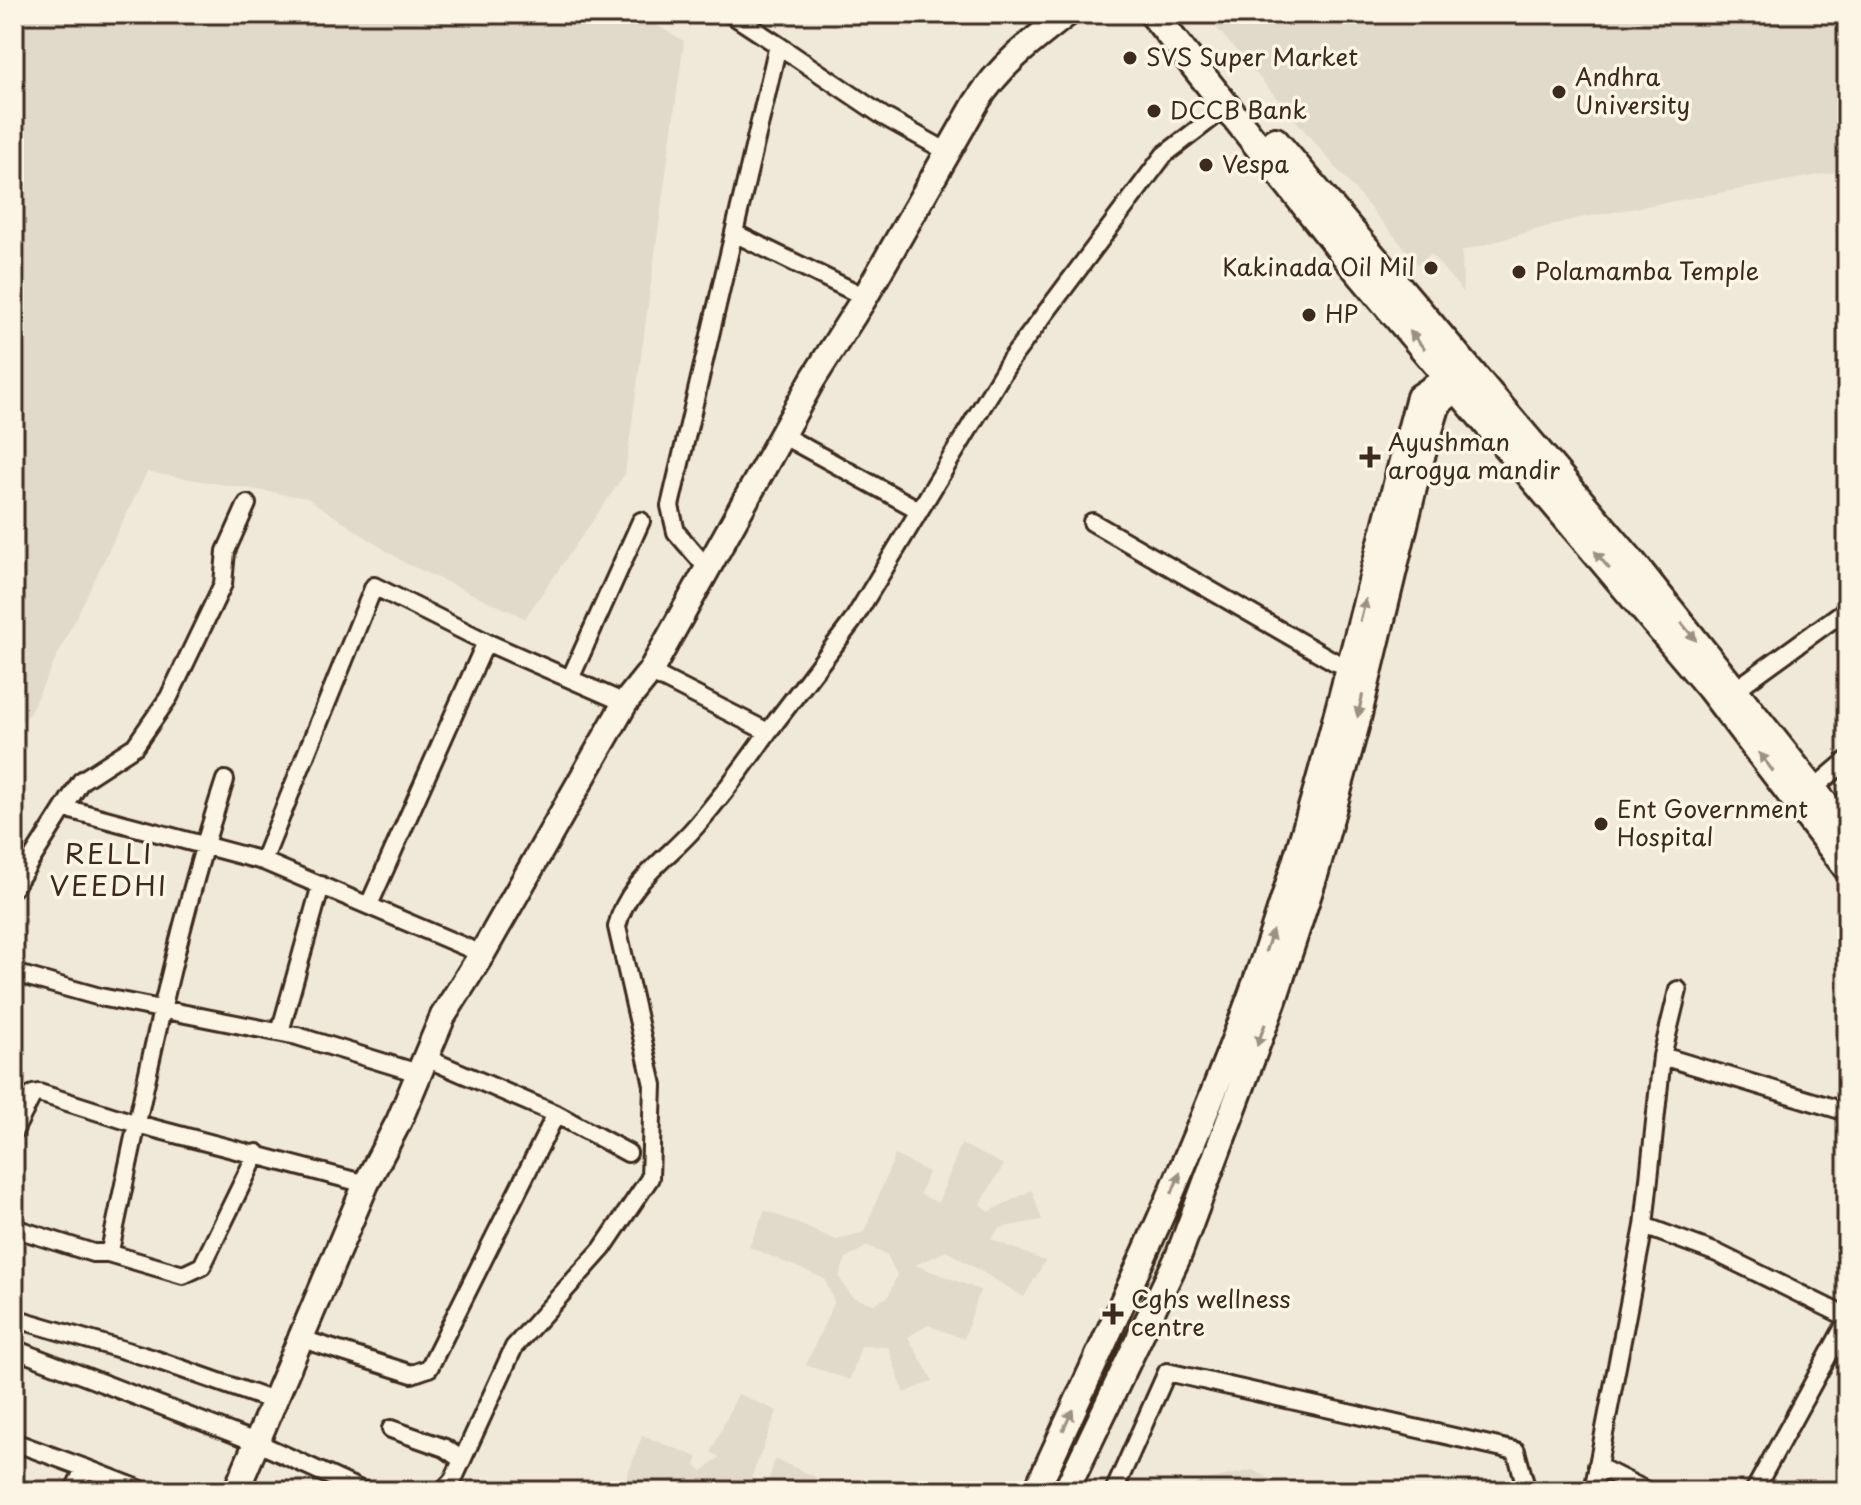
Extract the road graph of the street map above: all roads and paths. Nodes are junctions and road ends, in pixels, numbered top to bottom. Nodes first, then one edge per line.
1 (731, 14) edge
2 (1067, 14) edge
3 (1153, 14) edge
4 (1173, 14) edge
5 (778, 45) junction
6 (1225, 108) junction
7 (946, 151) junction
8 (734, 233) junction
9 (865, 297) junction
10 (1461, 376) junction
11 (782, 435) junction
12 (247, 504) dead end
13 (919, 510) junction
14 (641, 521) dead end
15 (1092, 522) dead end
16 (708, 569) junction
17 (1847, 609) edge
18 (486, 642) junction
19 (1358, 670) junction
20 (650, 672) junction
21 (570, 679) junction
22 (1735, 690) junction
23 (625, 703) junction
24 (768, 732) junction
25 (1847, 760) edge
26 (225, 780) dead end
27 (1813, 789) junction
28 (64, 808) junction
29 (1847, 832) edge
30 (203, 846) junction
31 (263, 861) junction
32 (1847, 868) edge
33 (321, 885) junction
34 (14, 887) edge
35 (369, 905) junction
36 (482, 954) junction
37 (14, 973) edge
38 (1678, 990) dead end
39 (163, 1008) junction
40 (280, 1032) junction
41 (1662, 1056) junction
42 (422, 1066) junction
43 (21, 1099) edge
44 (1847, 1112) edge
45 (556, 1114) junction
46 (137, 1124) junction
47 (14, 1131) edge
48 (257, 1153) junction
49 (628, 1153) dead end
50 (366, 1184) junction
51 (1644, 1226) junction
52 (14, 1228) edge
53 (108, 1253) junction
54 (14, 1318) edge
55 (1847, 1319) edge
56 (302, 1339) junction
57 (14, 1349) edge
58 (276, 1402) junction
59 (391, 1429) dead end
60 (14, 1442) edge
61 (258, 1443) junction
62 (462, 1460) junction
63 (1597, 1466) junction
64 (85, 1468) junction
65 (73, 1491) edge
66 (144, 1491) edge
67 (236, 1491) edge
68 (363, 1491) edge
69 (443, 1491) edge
70 (1036, 1491) edge
71 (1066, 1491) edge
72 (1114, 1491) edge
73 (1527, 1491) edge
74 (1593, 1491) edge
75 (1647, 1491) edge
76 (1754, 1491) edge

1 - 5 street
2 - 7 street
3 - 6 main road
4 - 10 main road
5 - 7 street
5 - 8 street
10 -> 6 main road
6 - 13 street
7 - 9 street
8 - 9 street
8 - 16 street
9 - 11 street
10 - 19 street
10 -> 22 main road
32 -> 10 main road
11 - 13 street
11 - 16 street
12 - 28 street
13 - 24 street
14 - 21 street
15 - 19 street
16 - 20 street
17 - 22 street
18 - 21 street
18 - 31 street
18 - 35 street
70 -> 19 street
19 -> 71 street
20 - 23 street
20 - 24 street
21 - 23 street
22 - 27 main road
23 - 36 street
24 - 62 street
25 - 27 street
26 - 30 street
27 - 29 main road
28 - 30 street
28 - 34 street
30 - 31 street
30 - 39 street
31 - 33 street
33 - 35 street
33 - 40 street
35 - 36 street
36 - 42 street
37 - 39 street
38 - 41 street
39 - 40 street
39 - 46 street
40 - 42 street
41 - 44 street
41 - 51 street
42 - 45 street
42 - 50 street
43 - 46 street
43 - 47 street
45 - 49 street
45 - 56 street
46 - 48 street
46 - 53 street
48 - 50 street
48 - 53 street
50 - 56 street
51 - 55 street
51 - 63 street
52 - 53 street
54 - 58 street
55 - 76 street
56 - 58 street
57 - 61 street
58 - 61 street
59 - 62 street
60 - 64 street
61 - 67 street
61 - 68 street
62 - 69 street
63 - 74 street
63 - 75 street
64 - 65 street
64 - 66 street
72 - 73 street

